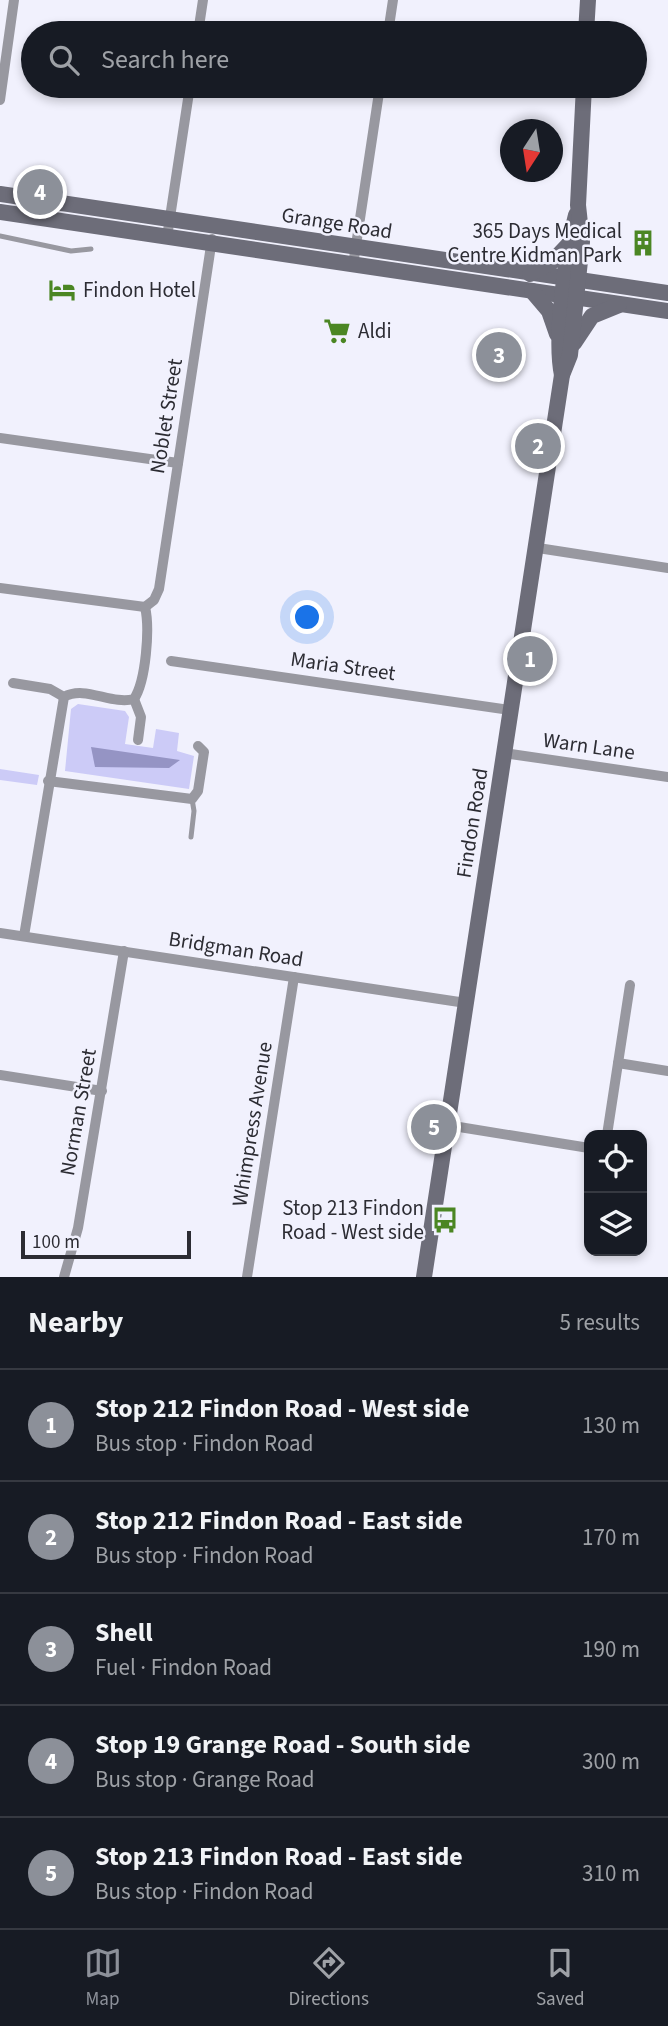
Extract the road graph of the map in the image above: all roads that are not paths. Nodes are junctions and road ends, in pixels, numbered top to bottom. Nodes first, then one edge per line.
1 (14, 0) edge
2 (203, 0) edge
3 (393, 0) edge
4 (588, 0) edge
5 (200, 21) edge
6 (390, 21) edge
7 (587, 21) edge
8 (188, 98) edge
9 (378, 98) edge
10 (583, 98) edge
11 (0, 100) edge
12 (0, 194) edge
13 (0, 212) edge
14 (124, 213) junction
15 (170, 220) junction
16 (214, 226) junction
17 (122, 230) junction
18 (0, 236) edge
19 (167, 237) junction
20 (211, 244) junction
21 (575, 244) junction
22 (356, 247) junction
23 (91, 249) dead end
24 (353, 265) junction
25 (573, 279) junction
26 (531, 282) junction
27 (610, 285) junction
28 (668, 293) edge
29 (571, 297) junction
30 (622, 304) junction
31 (668, 311) edge
32 (565, 345) junction
33 (0, 438) edge
34 (178, 463) junction
35 (538, 548) junction
36 (668, 568) edge
37 (0, 588) edge
38 (145, 607) junction
39 (171, 661) dead end
40 (13, 683) dead end
41 (64, 697) junction
42 (134, 698) junction
43 (510, 710) junction
44 (138, 740) dead end
45 (198, 746) dead end
46 (503, 753) junction
47 (668, 777) edge
48 (48, 781) junction
49 (192, 799) junction
50 (191, 837) dead end
51 (0, 933) edge
52 (24, 936) junction
53 (124, 951) junction
54 (294, 977) junction
55 (630, 985) dead end
56 (466, 1003) junction
57 (618, 1063) junction
58 (668, 1070) edge
59 (0, 1075) edge
60 (102, 1091) junction
61 (447, 1125) junction
62 (608, 1130) edge
63 (584, 1147) edge
64 (64, 1277) edge
65 (247, 1277) edge
66 (424, 1277) edge

1 - 11 street
2 - 5 street
3 - 6 street
4 - 7 main road
8 - 15 street
9 - 22 street
10 - 21 main road, Findon Road
12 - 14 main road, Grange Road
13 - 17 main road, Grange Road
14 - 15 main road, Grange Road
14 - 17 lane
15 - 16 main road, Grange Road
15 - 19 street
16 - 20 street, Noblet Street
16 - 22 main road, Grange Road
17 - 19 main road, Grange Road
18 - 23 lane
19 - 20 main road, Grange Road
20 - 24 main road, Grange Road
20 - 34 street, Noblet Street
21 - 25 main road, Findon Road
21 - 26 main road
21 - 27 main road
22 - 24 street
22 - 26 main road, Grange Road
24 - 26 main road, Grange Road
25 - 26 main road, Grange Road
25 - 27 main road, Grange Road
25 - 29 main road, Findon Road
26 - 29 main road, Grange Road
26 - 32 main road
27 - 28 main road, Grange Road
29 - 30 main road, Grange Road
29 - 32 main road, Findon Road
30 - 31 main road, Grange Road
30 - 32 main road
32 - 35 main road, Findon Road
33 - 34 street
34 - 38 street, Noblet Street
35 - 36 street
35 - 43 main road, Findon Road
37 - 38 street
38 - 42 street
39 - 43 street, Maria Street
40 - 41 street
41 - 42 street
41 - 48 street
42 - 44 street
43 - 46 main road, Findon Road
45 - 49 street
46 - 47 street, Warn Lane
46 - 56 main road, Findon Road
48 - 49 street
48 - 52 street
49 - 50 lane
51 - 52 street, Bridgman Road
52 - 53 street, Bridgman Road
53 - 54 street, Bridgman Road
53 - 60 street, Norman Street
54 - 56 street, Bridgman Road
54 - 65 street, Whimpress Avenue
55 - 57 street
56 - 61 main road, Findon Road
57 - 58 street
57 - 62 street
59 - 60 street
60 - 64 street, Norman Street
61 - 63 street
61 - 66 main road, Findon Road

